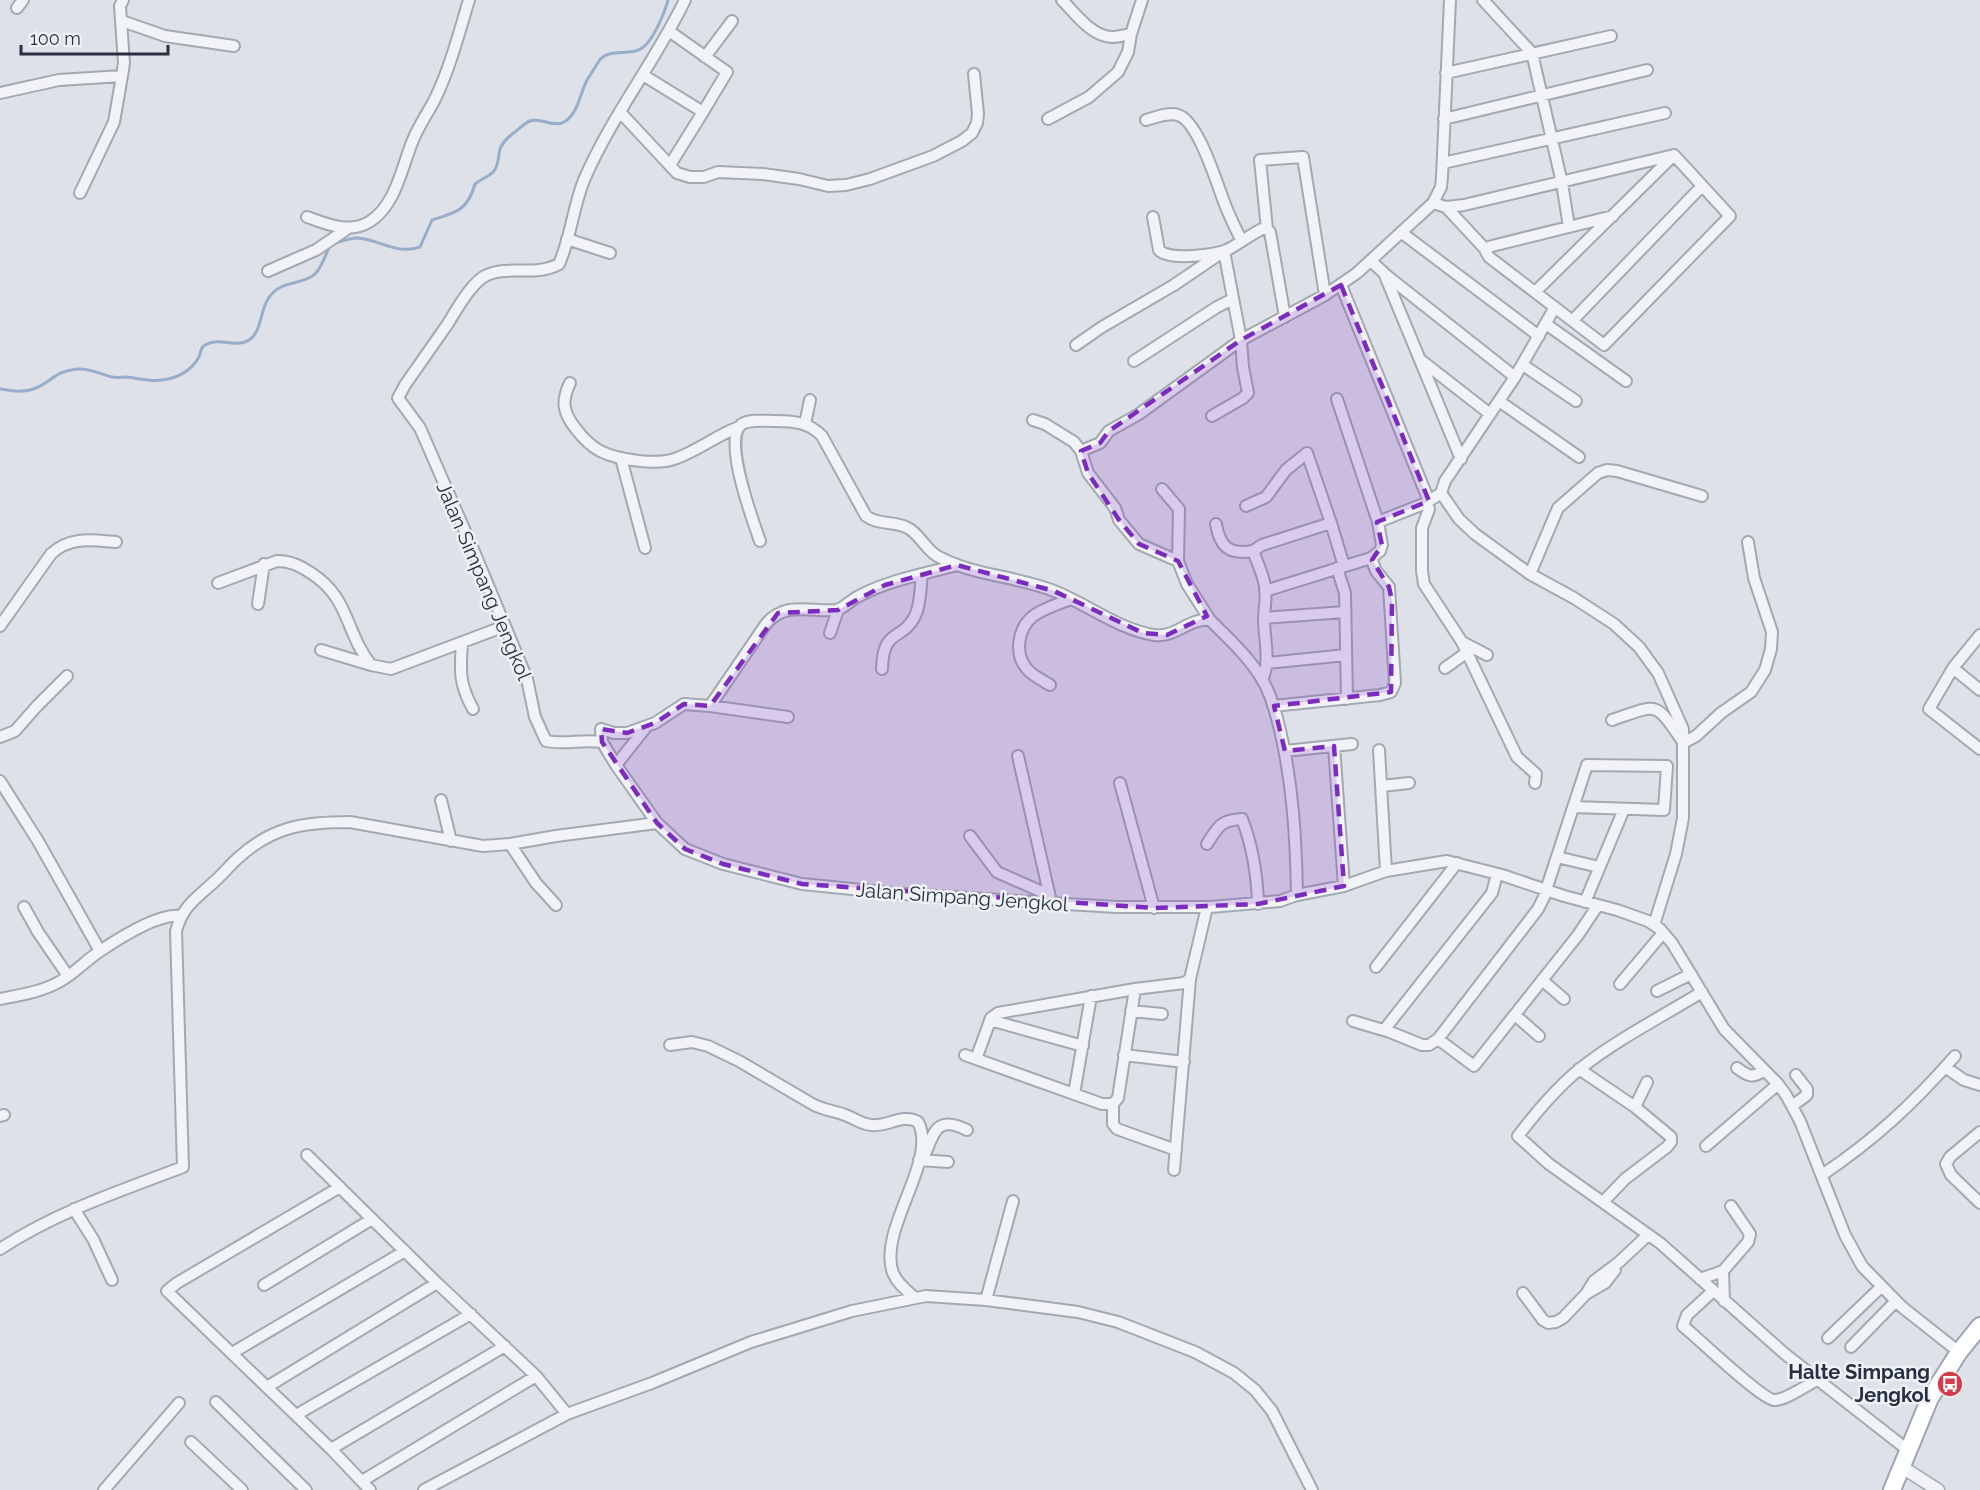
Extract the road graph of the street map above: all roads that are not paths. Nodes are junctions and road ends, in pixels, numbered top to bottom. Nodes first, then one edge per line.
1 (469, 0) edge
2 (685, 0) edge
3 (1062, 0) edge
4 (1142, 0) edge
5 (1450, 0) edge
6 (1483, 0) edge
7 (121, 2) edge
8 (122, 21) junction
9 (732, 21) dead end
10 (669, 32) junction
11 (1131, 34) junction
12 (1611, 36) dead end
13 (234, 46) dead end
14 (1532, 53) junction
15 (705, 57) junction
16 (1647, 70) dead end
17 (1446, 73) junction
18 (974, 74) dead end
19 (643, 75) junction
20 (122, 76) junction
21 (0, 93) edge
22 (1542, 95) junction
23 (620, 112) junction
24 (703, 112) junction
25 (1665, 113) dead end
26 (1048, 119) dead end
27 (1444, 119) junction
28 (1146, 120) dead end
29 (1552, 139) junction
30 (1674, 155) junction
31 (1443, 163) junction
32 (670, 165) junction
33 (1562, 183) junction
34 (1702, 186) junction
35 (80, 193) dead end
36 (1433, 203) junction
37 (1446, 207) junction
38 (1613, 216) junction
39 (1153, 217) dead end
40 (307, 218) dead end
41 (1569, 227) junction
42 (347, 229) junction
43 (1267, 229) junction
44 (1402, 233) junction
45 (567, 239) junction
46 (1242, 241) junction
47 (1486, 250) junction
48 (1224, 251) junction
49 (610, 253) dead end
50 (1371, 261) junction
51 (268, 271) dead end
52 (1384, 273) junction
53 (1341, 285) junction
54 (1536, 291) junction
55 (1325, 295) junction
56 (1233, 299) junction
57 (1555, 307) junction
58 (1286, 317) junction
59 (1573, 320) junction
60 (1546, 324) junction
61 (1539, 336) junction
62 (1241, 340) junction
63 (1076, 345) dead end
64 (1420, 359) junction
65 (1134, 361) dead end
66 (1523, 364) junction
67 (1515, 377) junction
68 (1626, 381) dead end
69 (570, 383) dead end
70 (1337, 399) dead end
71 (810, 400) dead end
72 (1498, 401) junction
73 (1576, 401) dead end
74 (1490, 414) junction
75 (1212, 416) dead end
76 (1033, 420) dead end
77 (805, 424) junction
78 (739, 427) junction
79 (1081, 451) junction
80 (1579, 457) dead end
81 (621, 458) junction
82 (1461, 459) junction
83 (1162, 489) dead end
84 (1441, 493) junction
85 (1702, 496) dead end
86 (1427, 502) junction
87 (1246, 506) dead end
88 (1378, 522) junction
89 (1331, 523) junction
90 (1216, 524) dead end
91 (759, 541) dead end
92 (116, 542) dead end
93 (1748, 542) dead end
94 (645, 548) dead end
95 (1253, 550) junction
96 (1371, 558) junction
97 (1178, 561) junction
98 (264, 564) junction
99 (957, 565) junction
100 (1340, 567) junction
101 (1530, 574) junction
102 (922, 575) junction
103 (218, 583) dead end
104 (1265, 591) junction
105 (1071, 599) junction
106 (258, 604) dead end
107 (838, 610) junction
108 (1345, 612) junction
109 (1264, 618) junction
110 (1210, 620) junction
111 (0, 626) edge
112 (505, 626) junction
113 (830, 633) dead end
114 (1979, 639) edge
115 (1462, 642) junction
116 (462, 643) junction
117 (321, 650) dead end
118 (1466, 653) junction
119 (1346, 655) junction
120 (1487, 655) dead end
121 (1267, 663) junction
122 (371, 665) junction
123 (1445, 668) dead end
124 (1953, 668) junction
125 (882, 669) dead end
126 (67, 676) dead end
127 (1262, 680) junction
128 (1050, 685) dead end
129 (1980, 690) edge
130 (1347, 699) junction
131 (710, 706) junction
132 (1273, 706) junction
133 (473, 709) dead end
134 (788, 717) dead end
135 (1612, 720) dead end
136 (647, 726) junction
137 (0, 737) edge
138 (602, 742) junction
139 (1683, 743) junction
140 (1352, 744) dead end
141 (1334, 746) junction
142 (1980, 749) edge
143 (1379, 750) dead end
144 (1285, 751) junction
145 (1018, 756) dead end
146 (616, 765) junction
147 (0, 781) edge
148 (1120, 783) dead end
149 (1409, 783) dead end
150 (1535, 783) dead end
151 (1382, 786) junction
152 (441, 800) dead end
153 (1573, 807) junction
154 (1624, 809) junction
155 (657, 823) junction
156 (970, 836) dead end
157 (451, 842) junction
158 (510, 844) junction
159 (1207, 844) dead end
160 (1557, 857) junction
161 (1457, 863) junction
162 (1599, 867) junction
163 (1386, 871) junction
164 (1497, 874) junction
165 (1344, 885) junction
166 (1546, 890) junction
167 (1297, 894) junction
168 (1050, 899) junction
169 (1585, 902) junction
170 (1258, 904) junction
171 (556, 905) dead end
172 (1598, 905) junction
173 (24, 907) dead end
174 (1207, 907) junction
175 (1154, 908) junction
176 (180, 916) junction
177 (1654, 925) junction
178 (1663, 933) junction
179 (100, 951) junction
180 (1376, 967) dead end
181 (1691, 974) junction
182 (68, 976) junction
183 (1190, 979) junction
184 (1542, 981) junction
185 (1620, 984) dead end
186 (1135, 988) junction
187 (1657, 991) dead end
188 (1702, 992) junction
189 (1091, 996) junction
190 (0, 999) edge
191 (1564, 999) dead end
192 (1131, 1011) junction
193 (1162, 1014) dead end
194 (1515, 1016) junction
195 (990, 1020) junction
196 (1353, 1021) dead end
197 (1384, 1030) junction
198 (1539, 1036) dead end
199 (1438, 1039) junction
200 (670, 1045) dead end
201 (1083, 1046) junction
202 (1124, 1055) junction
203 (1955, 1056) dead end
204 (1184, 1062) junction
205 (1945, 1067) junction
206 (1737, 1068) dead end
207 (1579, 1069) junction
208 (1764, 1070) junction
209 (1796, 1075) dead end
210 (1647, 1082) dead end
211 (1778, 1084) junction
212 (1980, 1085) edge
213 (1074, 1094) junction
214 (1113, 1104) junction
215 (1792, 1106) junction
216 (1635, 1107) junction
217 (967, 1130) dead end
218 (1980, 1132) edge
219 (1706, 1146) dead end
220 (1176, 1150) junction
221 (307, 1155) dead end
222 (921, 1160) junction
223 (948, 1162) dead end
224 (1174, 1170) dead end
225 (1822, 1175) junction
226 (340, 1187) junction
227 (1013, 1201) dead end
228 (1603, 1202) junction
229 (1980, 1203) edge
230 (1731, 1206) dead end
231 (74, 1209) junction
232 (372, 1219) junction
233 (1648, 1235) junction
234 (0, 1249) edge
235 (405, 1251) junction
236 (1723, 1272) junction
237 (1700, 1279) junction
238 (112, 1280) dead end
239 (437, 1282) junction
240 (264, 1285) dead end
241 (1881, 1287) junction
242 (1713, 1291) junction
243 (1523, 1293) dead end
244 (914, 1297) junction
245 (986, 1300) junction
246 (1724, 1301) junction
247 (1896, 1301) junction
248 (471, 1314) junction
249 (1980, 1326) edge
250 (1828, 1338) dead end
251 (505, 1346) junction
252 (1851, 1347) dead end
253 (232, 1353) junction
254 (1959, 1353) junction
255 (536, 1377) junction
256 (1817, 1380) junction
257 (267, 1387) junction
258 (216, 1402) dead end
259 (179, 1403) dead end
260 (567, 1414) junction
261 (296, 1415) junction
262 (191, 1442) dead end
263 (331, 1449) junction
264 (1909, 1451) junction
265 (1902, 1467) junction
266 (362, 1481) junction
267 (104, 1490) edge
268 (242, 1490) edge
269 (306, 1490) edge
270 (370, 1490) edge
271 (424, 1490) edge
272 (1312, 1490) edge
273 (1892, 1490) edge
274 (1938, 1490) edge

1 - 42 street
2 - 10 street, Jalan Simpang Jengkol
3 - 11 street
4 - 11 street
5 - 17 street
6 - 14 street
7 - 8 street
8 - 13 street
8 - 20 street
9 - 15 street
10 - 15 street
10 - 19 street, Jalan Simpang Jengkol
11 - 26 street
12 - 14 street
14 - 17 street
14 - 22 street
15 - 24 street
16 - 22 street
17 - 27 street
18 - 32 street
19 - 23 street, Jalan Simpang Jengkol
19 - 24 street
20 - 21 street
20 - 35 street
22 - 27 street
22 - 29 street
23 - 32 street
23 - 45 street, Jalan Simpang Jengkol
24 - 32 street
25 - 29 street
27 - 31 street
28 - 46 street
29 - 31 street
29 - 33 street
30 - 33 street
30 - 34 street
30 - 38 street
31 - 36 street
33 - 37 street
33 - 41 street
34 - 59 street
34 - 59 street
36 - 37 street
36 - 44 street
37 - 47 street
38 - 41 street
38 - 54 street
39 - 48 street
40 - 42 street
41 - 47 street
42 - 51 street
43 - 46 street
43 - 55 street
43 - 58 street
44 - 50 street
44 - 61 street
45 - 49 street
45 - 112 street, Jalan Simpang Jengkol
46 - 48 street
47 - 54 street
48 - 56 street
48 - 63 street
50 - 52 street
50 - 53 street
52 - 64 street
52 - 67 street
53 - 55 street
53 - 86 street
54 - 57 street
55 - 58 street
56 - 62 street
56 - 65 street
57 - 59 street
57 - 60 street
58 - 62 street
60 - 61 street
60 - 68 street
61 - 66 street
62 - 75 street
62 - 79 street
64 - 74 street
64 - 82 street
66 - 67 street
66 - 73 street
67 - 72 street
69 - 81 street
70 - 88 street
71 - 77 street
72 - 74 street
72 - 80 street
74 - 82 street
76 - 79 street
77 - 78 street
77 - 99 street
78 - 81 street
78 - 91 street
79 - 97 street
81 - 94 street
82 - 84 street
83 - 97 street
84 - 86 street
84 - 101 street
85 - 101 street
86 - 88 street
86 - 115 street
87 - 89 street
88 - 96 street
89 - 95 street
89 - 100 street
90 - 95 street
92 - 111 street
93 - 139 street
95 - 104 street
96 - 100 street
96 - 130 street
97 - 110 street
98 - 103 street
98 - 106 street
98 - 122 street
99 - 102 street
99 - 105 street
100 - 104 street
100 - 108 street
101 - 139 street
102 - 107 street
102 - 125 street
104 - 109 street
105 - 110 street
105 - 128 street
107 - 113 street
107 - 131 street
108 - 109 street
108 - 119 street
109 - 121 street
110 - 127 street
112 - 116 street
112 - 138 street, Jalan Simpang Jengkol
114 - 124 street
115 - 118 street
115 - 120 street
116 - 122 street
116 - 133 street
117 - 122 street
118 - 123 street
118 - 150 street
119 - 121 street
119 - 130 street
121 - 127 street
124 - 129 street
124 - 142 street
126 - 137 street
127 - 132 street
130 - 132 street
131 - 134 street
131 - 136 street
132 - 144 street
135 - 139 street
136 - 138 street
136 - 146 street
138 - 146 street, Jalan Simpang Jengkol
139 - 177 street
140 - 141 street
141 - 144 street
141 - 165 street
143 - 151 street
144 - 167 street
145 - 168 street
146 - 155 street, Jalan Simpang Jengkol
147 - 179 street
148 - 175 street
149 - 151 street
151 - 163 street
152 - 157 street
153 - 154 street
153 - 154 street
153 - 160 street
154 - 162 street
155 - 158 street
155 - 168 street, Jalan Simpang Jengkol
156 - 168 street
157 - 158 street
157 - 176 street
158 - 171 street
159 - 170 street
160 - 162 street
160 - 166 street
161 - 163 street, Jalan Simpang Jengkol
161 - 164 street, Jalan Simpang Jengkol
161 - 180 street
162 - 169 street
163 - 165 street, Jalan Simpang Jengkol
164 - 166 street, Jalan Simpang Jengkol
164 - 197 street
165 - 167 street, Jalan Simpang Jengkol
166 - 169 street, Jalan Simpang Jengkol
166 - 199 street
167 - 170 street, Jalan Simpang Jengkol
168 - 175 street, Jalan Simpang Jengkol
169 - 172 street, Jalan Simpang Jengkol
170 - 174 street, Jalan Simpang Jengkol
172 - 177 street, Jalan Simpang Jengkol
172 - 184 street
173 - 182 street
174 - 175 street, Jalan Simpang Jengkol
174 - 183 street
176 - 179 street
176 - 231 street
177 - 178 street, Jalan Simpang Jengkol
178 - 181 street, Jalan Simpang Jengkol
178 - 185 street
179 - 182 street
181 - 187 street
181 - 188 street, Jalan Simpang Jengkol
182 - 190 street
183 - 186 street
183 - 204 street
184 - 191 street
184 - 194 street
186 - 189 street
186 - 192 street
188 - 207 street
188 - 208 street, Jalan Simpang Jengkol
189 - 195 street
189 - 201 street
192 - 193 street
192 - 202 street
194 - 198 street
194 - 199 street
195 - 201 street
195 - 213 street
196 - 197 street
197 - 199 street
200 - 222 street
201 - 213 street
202 - 204 street
202 - 214 street
203 - 205 street
204 - 220 street
205 - 212 street
205 - 225 street
206 - 208 street
207 - 216 street
207 - 228 street
208 - 211 street, Jalan Simpang Jengkol
209 - 215 street
210 - 216 street
211 - 215 street, Jalan Simpang Jengkol
211 - 219 street
213 - 214 street
214 - 220 street
215 - 225 street, Jalan Simpang Jengkol
216 - 228 street
217 - 222 street
218 - 229 street
220 - 224 street
221 - 226 street
222 - 223 street
222 - 244 street
225 - 241 street, Jalan Simpang Jengkol
226 - 232 street
226 - 253 street
227 - 245 street
228 - 233 street
230 - 236 street
231 - 234 street
231 - 238 street
232 - 235 street
232 - 240 street
233 - 237 street
233 - 243 street
235 - 239 street
235 - 253 street
236 - 237 street
236 - 246 street
237 - 242 street
239 - 248 street
239 - 257 street
241 - 247 street, Jalan Simpang Jengkol
241 - 250 street
242 - 246 street
242 - 256 street
244 - 245 street
244 - 260 street
245 - 272 street
246 - 256 street
247 - 252 street
247 - 254 street, Jalan Simpang Jengkol
248 - 251 street
248 - 261 street
249 - 254 main road
251 - 255 street
251 - 263 street
253 - 257 street
254 - 264 main road
255 - 260 street
255 - 266 street
256 - 264 street
257 - 261 street
258 - 269 street
259 - 267 street
260 - 271 street
261 - 263 street
262 - 268 street
263 - 266 street
264 - 265 main road
265 - 273 main road
265 - 274 street
266 - 270 street

